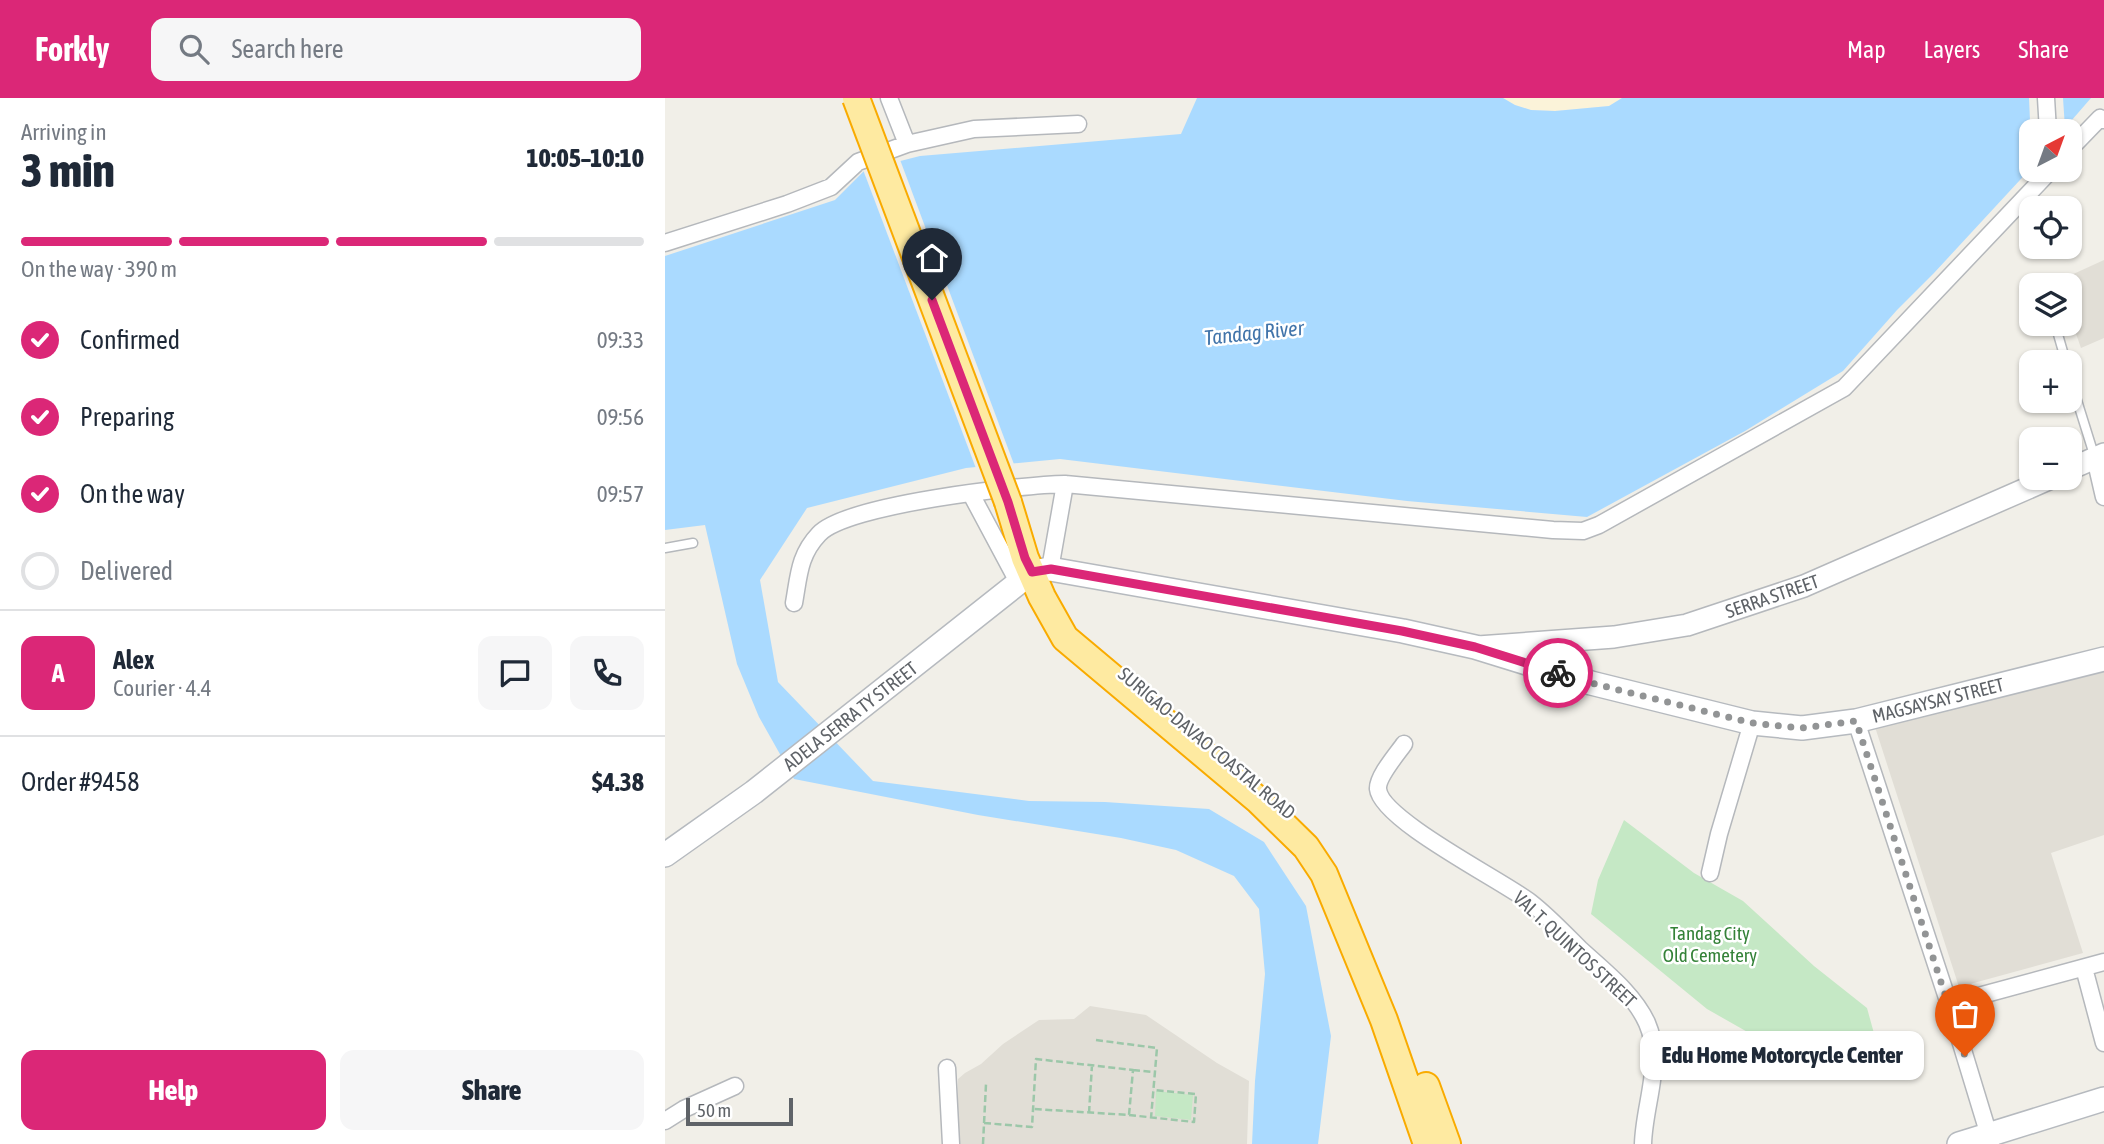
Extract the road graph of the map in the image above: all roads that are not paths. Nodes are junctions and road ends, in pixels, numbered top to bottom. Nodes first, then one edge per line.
1 (856, 98) edge
2 (889, 98) edge
3 (2046, 98) edge
4 (2047, 119) edge
5 (2104, 120) edge
6 (1078, 124) dead end
7 (2083, 136) edge
8 (907, 144) junction
9 (2039, 182) edge
10 (665, 243) edge
11 (2082, 409) edge
12 (2100, 456) edge
13 (2082, 464) edge
14 (1065, 484) junction
15 (2024, 490) edge
16 (971, 494) junction
17 (2104, 496) edge
18 (693, 543) dead end
19 (665, 548) edge
20 (1033, 574) junction
21 (794, 603) dead end
22 (1475, 647) junction
23 (2104, 659) edge
24 (1856, 721) junction
25 (1752, 723) junction
26 (1404, 744) dead end
27 (665, 855) edge
28 (1710, 873) dead end
29 (2104, 962) edge
30 (2084, 968) junction
31 (1949, 1004) junction
32 (1392, 1017) junction
33 (2104, 1043) edge
34 (947, 1068) dead end
35 (735, 1086) dead end
36 (2104, 1099) edge
37 (665, 1121) edge
38 (1991, 1139) edge
39 (951, 1144) edge
40 (1427, 1144) edge
41 (1447, 1144) edge
42 (1643, 1144) edge
43 (1959, 1144) edge

1 - 20 highway, SURIGAO-DAVAO COASTAL ROAD, bridge
2 - 8 street
3 - 4 street
5 - 7 street
6 - 8 street
8 - 10 street
9 - 14 street
11 - 12 lane
12 - 13 street
12 - 17 street
14 - 16 street
14 - 20 street
15 - 22 street, SERRA STREET
16 - 20 street
16 - 21 street
18 - 19 lane
20 - 22 main road, MAGSAYSAY STREET
20 - 27 main road, ADELA SERRA TY STREET
20 - 32 highway, SURIGAO-DAVAO COASTAL ROAD
22 - 25 main road, MAGSAYSAY STREET
23 - 24 main road, MAGSAYSAY STREET
24 - 25 main road, MAGSAYSAY STREET
24 - 31 street
25 - 28 street
26 - 42 street, VAL T. QUINTOS STREET
29 - 30 street
30 - 31 street
30 - 33 street
31 - 38 street
32 - 40 highway, SURIGAO-DAVAO COASTAL ROAD
32 - 41 highway, SURIGAO-DAVAO COASTAL ROAD
34 - 39 street
35 - 37 street
36 - 38 main road
38 - 43 main road

